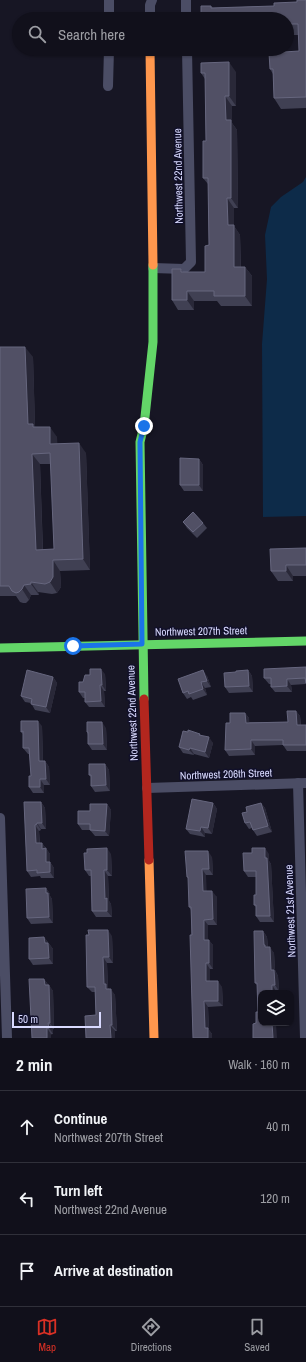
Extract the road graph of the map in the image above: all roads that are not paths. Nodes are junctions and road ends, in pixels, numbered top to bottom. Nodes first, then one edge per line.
1 (109, 0) edge
2 (152, 0) edge
3 (186, 0) edge
4 (109, 12) edge
5 (150, 12) edge
6 (186, 12) edge
7 (109, 56) edge
8 (150, 56) edge
9 (187, 56) edge
10 (108, 86) dead end
11 (153, 268) junction
12 (306, 641) edge
13 (142, 644) junction
14 (0, 648) edge
15 (302, 783) edge
16 (147, 788) junction
17 (0, 818) edge
18 (7, 1038) edge
19 (154, 1038) edge
20 (305, 1038) edge

1 - 4 street
2 - 5 street
3 - 6 street
7 - 10 street
8 - 11 street, Northwest 22nd Avenue
9 - 11 street, Northwest 22nd Avenue
11 - 13 street, Northwest 22nd Avenue
12 - 13 street, Northwest 207th Street
13 - 14 street, Northwest 207th Street
13 - 16 street, Northwest 22nd Avenue
15 - 16 street, Northwest 206th Street
15 - 20 street, Northwest 21st Avenue
16 - 19 street, Northwest 22nd Avenue
17 - 18 street

